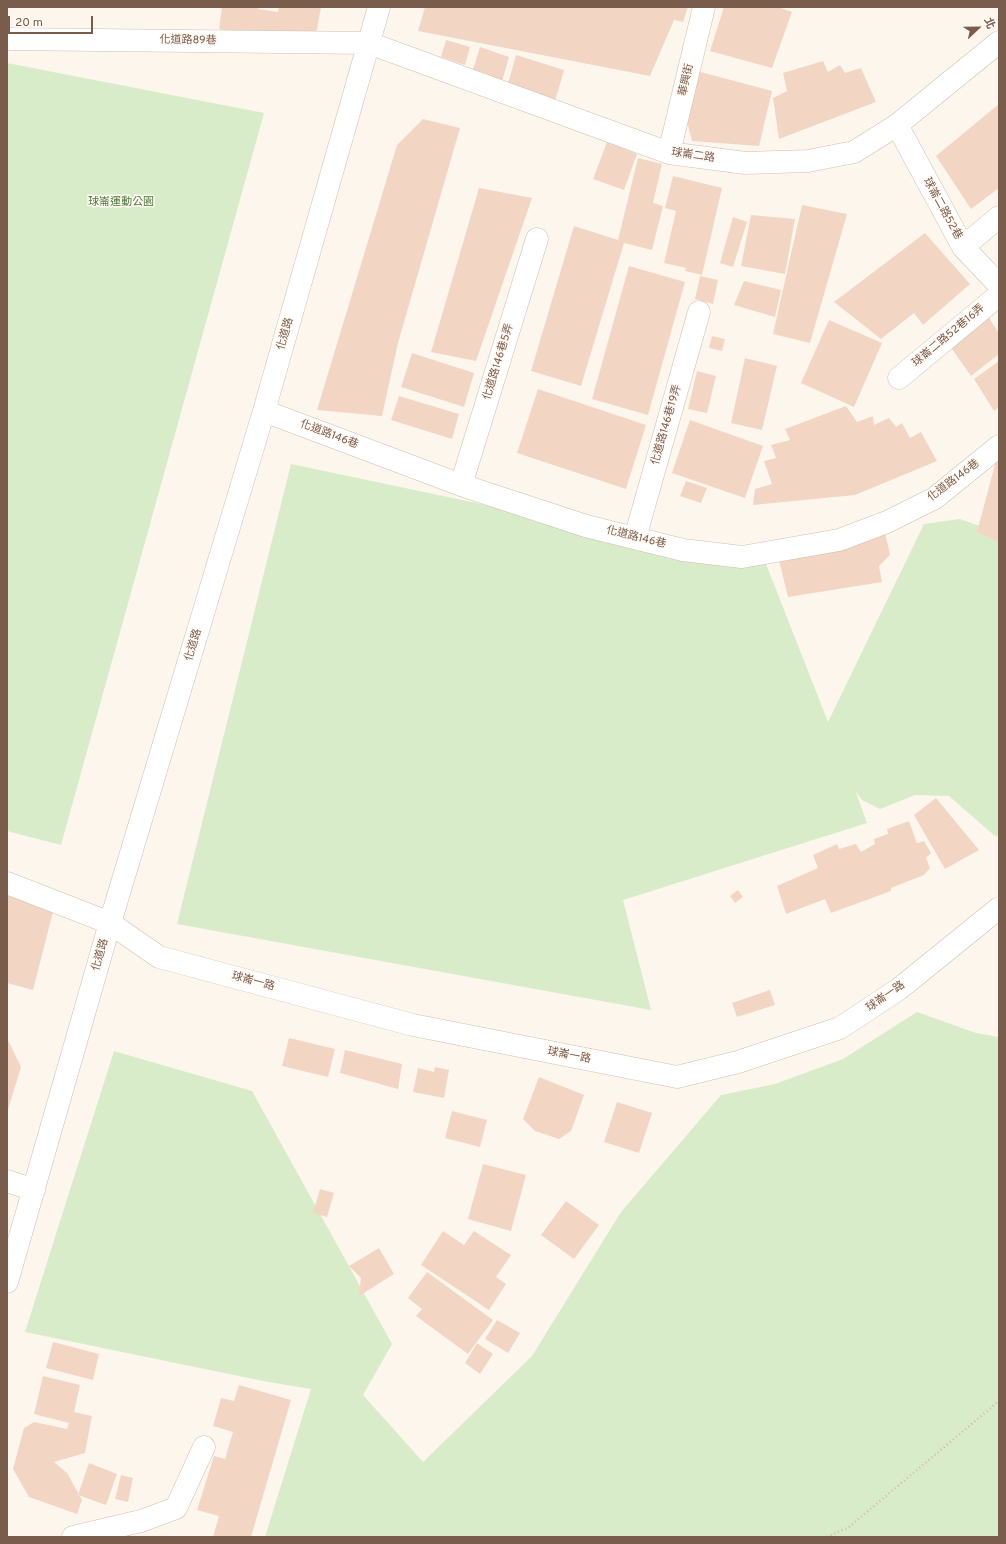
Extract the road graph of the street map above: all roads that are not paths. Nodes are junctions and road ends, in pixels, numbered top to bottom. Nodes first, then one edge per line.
1 (379, 7) edge
2 (704, 7) edge
3 (7, 40) edge
4 (999, 42) edge
5 (369, 43) junction
6 (897, 125) junction
7 (669, 153) junction
8 (999, 217) edge
9 (537, 239) dead end
10 (963, 247) junction
11 (999, 285) edge
12 (999, 295) edge
13 (699, 312) dead end
14 (900, 378) dead end
15 (264, 411) junction
16 (999, 446) edge
17 (461, 485) junction
18 (635, 538) junction
19 (7, 883) edge
20 (999, 908) edge
21 (110, 923) junction
22 (7, 1181) edge
23 (34, 1190) junction
24 (7, 1282) edge
25 (204, 1447) dead end
26 (73, 1537) edge

1 - 5 street, 化道路
2 - 7 street, 華興街
3 - 5 street, 化道路89巷
4 - 6 street, 球崙二路
5 - 7 street, 球崙二路
5 - 15 street, 化道路
6 - 7 street, 球崙二路
6 - 10 street, 球崙二路52巷
8 - 10 street
9 - 17 street, 化道路146巷5弄
10 - 11 street, 球崙二路52巷
12 - 14 street, 球崙二路52巷16弄
13 - 18 street, 化道路146巷19弄
15 - 17 street, 化道路146巷
15 - 21 street, 化道路
16 - 18 street, 化道路146巷
17 - 18 street, 化道路146巷
19 - 21 street, 球崙一路
20 - 21 street, 球崙一路
21 - 23 street, 化道路
22 - 23 street
23 - 24 street, 化道路
25 - 26 street

